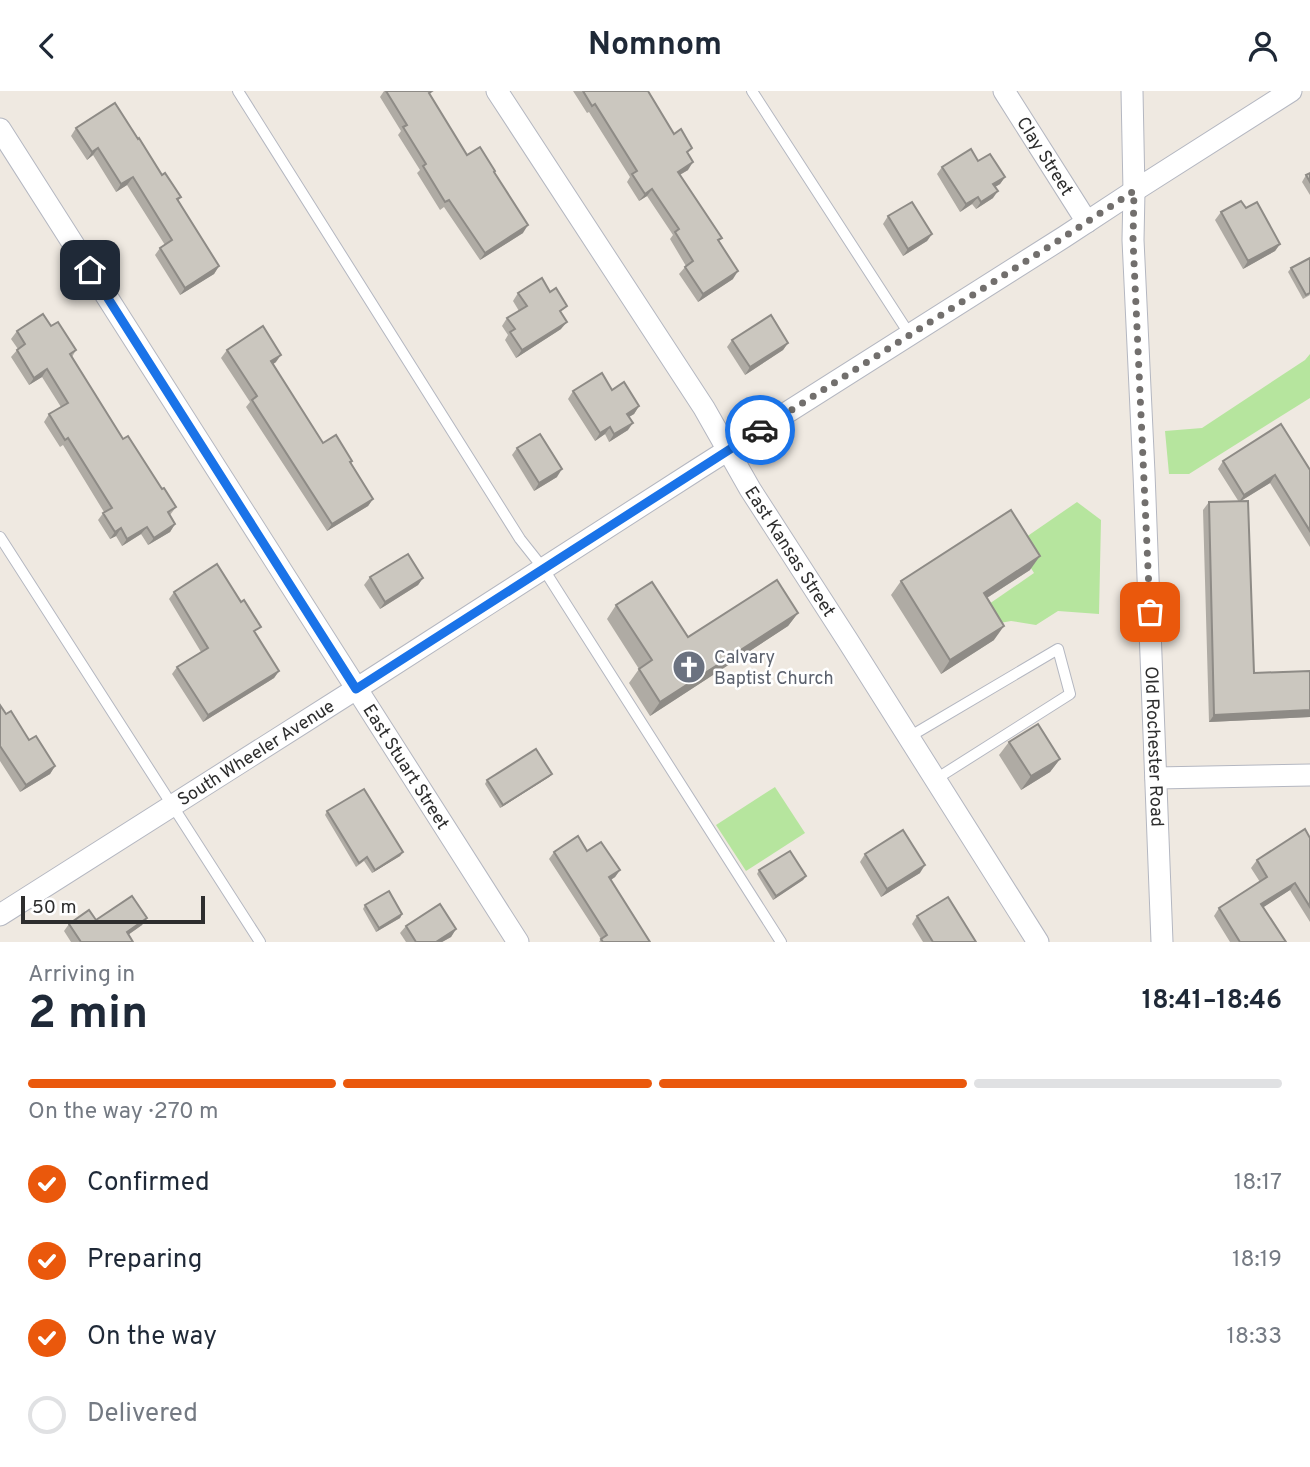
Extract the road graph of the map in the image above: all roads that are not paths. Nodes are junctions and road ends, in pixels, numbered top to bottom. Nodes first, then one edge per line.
1 (237, 91) edge
2 (497, 91) edge
3 (752, 91) edge
4 (1004, 91) edge
5 (1132, 91) edge
6 (1291, 91) edge
7 (0, 129) edge
8 (1134, 191) junction
9 (1087, 222) junction
10 (910, 335) junction
11 (728, 450) junction
12 (0, 537) edge
13 (543, 568) junction
14 (356, 689) junction
15 (909, 737) junction
16 (1310, 775) edge
17 (1156, 778) junction
18 (936, 779) junction
19 (172, 805) junction
20 (0, 915) edge
21 (260, 942) edge
22 (518, 942) edge
23 (781, 942) edge
24 (1038, 942) edge
25 (1162, 942) edge

1 - 13 lane
2 - 11 street, East Kansas Street
3 - 10 lane
4 - 9 street, Clay Street
5 - 8 street, Old Rochester Road
6 - 8 street, South Wheeler Avenue
7 - 14 street, East Stuart Street
8 - 9 street, South Wheeler Avenue
8 - 17 street, Old Rochester Road
9 - 10 street, South Wheeler Avenue
10 - 11 street, South Wheeler Avenue
11 - 13 street, South Wheeler Avenue
11 - 15 street, East Kansas Street
12 - 19 lane
13 - 14 street, South Wheeler Avenue
13 - 23 lane
14 - 19 street, South Wheeler Avenue
14 - 22 street, East Stuart Street
15 - 18 street, East Kansas Street
15 - 18 lane
16 - 17 street
17 - 25 street, Old Rochester Road
18 - 24 street, East Kansas Street
19 - 20 street, South Wheeler Avenue
19 - 21 lane

